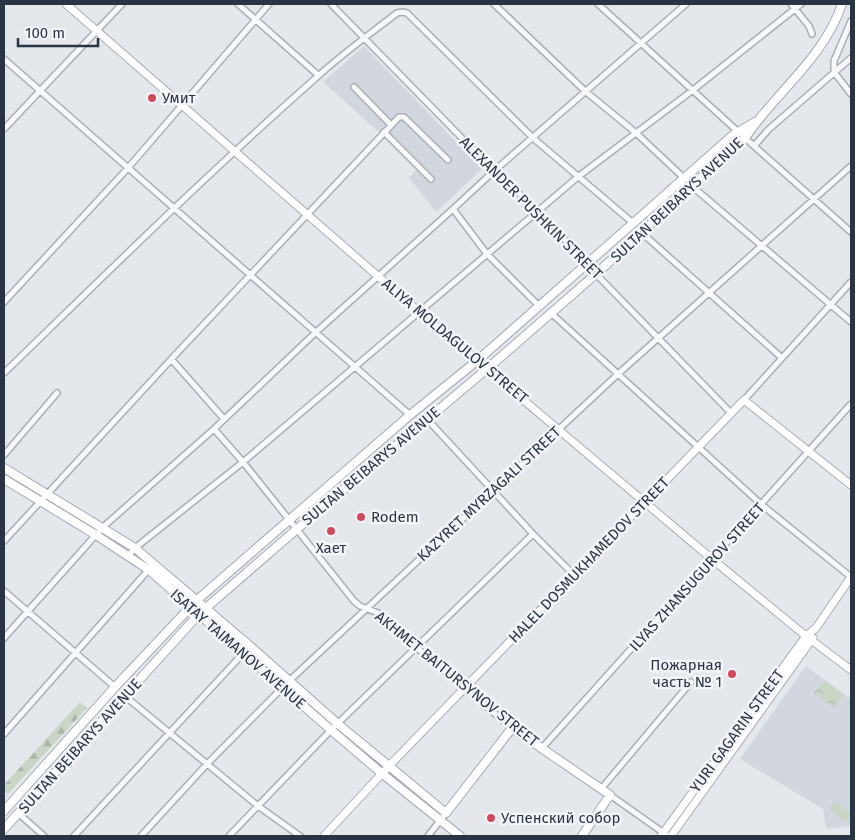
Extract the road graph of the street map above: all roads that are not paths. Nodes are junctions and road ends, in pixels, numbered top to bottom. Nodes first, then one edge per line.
1 (66, 4) edge
2 (122, 4) edge
3 (238, 4) edge
4 (269, 4) edge
5 (331, 4) edge
6 (494, 4) edge
7 (598, 4) edge
8 (686, 4) edge
9 (791, 4) edge
10 (802, 4) edge
11 (842, 4) edge
12 (795, 9) junction
13 (255, 19) junction
14 (851, 21) edge
15 (96, 30) junction
16 (812, 34) dead end
17 (365, 38) junction
18 (640, 43) junction
19 (851, 58) edge
20 (4, 59) edge
21 (834, 72) junction
22 (318, 75) junction
23 (354, 87) dead end
24 (693, 90) junction
25 (40, 91) junction
26 (585, 91) junction
27 (851, 94) edge
28 (182, 104) junction
29 (756, 121) junction
30 (391, 125) junction
31 (4, 129) edge
32 (384, 132) junction
33 (635, 132) junction
34 (738, 132) junction
35 (533, 138) junction
36 (745, 138) junction
37 (754, 146) junction
38 (235, 151) junction
39 (448, 160) dead end
40 (851, 166) edge
41 (128, 168) junction
42 (494, 171) junction
43 (579, 176) junction
44 (684, 178) junction
45 (431, 179) dead end
46 (693, 187) junction
47 (815, 198) junction
48 (173, 209) junction
49 (453, 209) junction
50 (539, 211) junction
51 (308, 214) junction
52 (633, 223) junction
53 (851, 232) edge
54 (642, 233) junction
55 (762, 245) junction
56 (487, 254) junction
57 (587, 263) junction
58 (596, 274) junction
59 (378, 275) junction
60 (250, 276) junction
61 (851, 282) edge
62 (708, 292) junction
63 (4, 302) edge
64 (831, 305) junction
65 (539, 306) junction
66 (419, 312) junction
67 (551, 313) junction
68 (851, 322) edge
69 (315, 333) junction
70 (658, 337) junction
71 (782, 358) junction
72 (172, 360) junction
73 (478, 360) junction
74 (354, 367) junction
75 (488, 368) junction
76 (4, 373) edge
77 (618, 374) junction
78 (57, 393) dead end
79 (744, 400) junction
80 (851, 404) edge
81 (731, 413) junction
82 (410, 415) junction
83 (224, 418) junction
84 (426, 419) junction
85 (214, 429) junction
86 (559, 429) junction
87 (699, 447) junction
88 (809, 453) junction
89 (4, 455) edge
90 (243, 462) junction
91 (351, 467) junction
92 (4, 468) edge
93 (359, 476) junction
94 (4, 479) edge
95 (851, 486) edge
96 (493, 490) junction
97 (46, 494) junction
98 (40, 501) junction
99 (644, 502) junction
100 (762, 505) junction
101 (289, 520) junction
102 (102, 528) junction
103 (297, 529) junction
104 (533, 534) junction
105 (96, 535) junction
106 (4, 541) edge
107 (135, 548) junction
108 (128, 556) junction
109 (712, 559) junction
110 (155, 563) junction
111 (148, 570) junction
112 (574, 575) junction
113 (851, 577) edge
114 (4, 591) edge
115 (197, 600) junction
116 (190, 606) junction
117 (206, 608) junction
118 (367, 609) junction
119 (27, 612) junction
120 (199, 614) junction
121 (816, 628) junction
122 (806, 636) junction
123 (4, 638) edge
124 (813, 641) junction
125 (250, 646) junction
126 (416, 647) junction
127 (243, 653) junction
128 (74, 654) junction
129 (851, 670) edge
130 (289, 681) junction
131 (690, 682) dead end
132 (114, 687) junction
133 (282, 688) junction
134 (464, 688) junction
135 (126, 697) junction
136 (338, 724) junction
137 (512, 728) junction
138 (331, 730) junction
139 (170, 733) junction
140 (4, 734) edge
141 (542, 748) junction
142 (207, 764) junction
143 (389, 766) junction
144 (382, 774) junction
145 (601, 789) junction
146 (610, 795) junction
147 (6, 805) edge
148 (258, 806) junction
149 (18, 813) junction
150 (443, 817) junction
151 (4, 830) edge
152 (664, 835) edge
153 (44, 836) edge
154 (74, 836) edge
155 (141, 836) edge
156 (230, 836) edge
157 (300, 836) edge
158 (324, 836) edge
159 (428, 836) edge
160 (460, 836) edge
161 (582, 836) edge
162 (671, 836) edge

1 - 15 street, ALIYA MOLDAGULOV STREET
2 - 15 street
3 - 13 street
4 - 13 street
5 - 17 street, ALEXANDER PUSHKIN STREET
6 - 26 street
7 - 18 street
8 - 18 street
9 - 12 street
10 - 12 street
11 - 29 main road, SULTAN BEIBARYS AVENUE
12 - 16 street
12 - 24 street
13 - 22 street
13 - 28 street
14 - 21 street
15 - 25 street
15 - 28 street, ALIYA MOLDAGULOV STREET
17 - 22 street
17 - 35 street
17 - 42 street, ALEXANDER PUSHKIN STREET
18 - 24 street
18 - 26 street
19 - 21 street, SULTAN BEIBARYS AVENUE
20 - 25 street
21 - 27 street
21 - 37 street, SULTAN BEIBARYS AVENUE
22 - 38 street
23 - 30 street
24 - 33 street
24 - 34 street
25 - 31 street
25 - 41 street
26 - 33 street
26 - 35 street
28 - 38 street, ALIYA MOLDAGULOV STREET
28 - 41 street
29 - 34 main road, SULTAN BEIBARYS AVENUE
29 - 36 main road, SULTAN BEIBARYS AVENUE
30 - 32 street
30 - 39 street
32 - 45 street
32 - 51 street
33 - 43 street
33 - 44 street
34 - 36 street
34 - 44 main road, SULTAN BEIBARYS AVENUE
35 - 42 street
35 - 43 street
36 - 37 street
36 - 46 main road, SULTAN BEIBARYS AVENUE
37 - 47 street
38 - 48 street
38 - 51 street, ALIYA MOLDAGULOV STREET
40 - 47 street, KAZYRET MYRZAGALI STREET
41 - 48 street
41 - 63 street
42 - 49 street
42 - 50 street, ALEXANDER PUSHKIN STREET
43 - 50 street
43 - 52 street
44 - 52 main road, SULTAN BEIBARYS AVENUE
46 - 54 main road, SULTAN BEIBARYS AVENUE
46 - 55 street
47 - 53 street
47 - 55 street, KAZYRET MYRZAGALI STREET
48 - 60 street
48 - 76 street
49 - 56 street
49 - 59 street
50 - 56 street
50 - 57 street, ALEXANDER PUSHKIN STREET
51 - 59 street, ALIYA MOLDAGULOV STREET
51 - 60 street
52 - 57 main road, SULTAN BEIBARYS AVENUE
54 - 58 main road, SULTAN BEIBARYS AVENUE
54 - 62 street
55 - 62 street, KAZYRET MYRZAGALI STREET
55 - 64 street
56 - 65 street
56 - 66 street
57 - 58 street, ALEXANDER PUSHKIN STREET
57 - 65 main road, SULTAN BEIBARYS AVENUE
58 - 67 main road, SULTAN BEIBARYS AVENUE
58 - 70 street, ALEXANDER PUSHKIN STREET
59 - 66 street, ALIYA MOLDAGULOV STREET
59 - 69 street
60 - 69 street
60 - 72 street
61 - 64 street, HALEL DOSMUKHAMEDOV STREET
62 - 70 street, KAZYRET MYRZAGALI STREET
62 - 71 street
64 - 68 street
64 - 71 street, HALEL DOSMUKHAMEDOV STREET
65 - 73 main road, SULTAN BEIBARYS AVENUE
66 - 73 street, ALIYA MOLDAGULOV STREET
66 - 74 street
67 - 75 main road, SULTAN BEIBARYS AVENUE
67 - 77 street
69 - 74 street
69 - 83 street
70 - 77 street, KAZYRET MYRZAGALI STREET
70 - 81 street, ALEXANDER PUSHKIN STREET
71 - 79 street, HALEL DOSMUKHAMEDOV STREET
72 - 83 street
72 - 97 street
73 - 75 street, ALIYA MOLDAGULOV STREET
73 - 82 main road, SULTAN BEIBARYS AVENUE
74 - 82 street
74 - 90 street
75 - 84 main road, SULTAN BEIBARYS AVENUE
75 - 86 street, ALIYA MOLDAGULOV STREET
77 - 86 street, KAZYRET MYRZAGALI STREET
77 - 87 street
78 - 89 street
79 - 81 street, HALEL DOSMUKHAMEDOV STREET
79 - 88 street
80 - 88 street, ILYAS ZHANSUGUROV STREET
81 - 87 street, HALEL DOSMUKHAMEDOV STREET
82 - 91 main road, SULTAN BEIBARYS AVENUE
83 - 85 street
84 - 93 main road, SULTAN BEIBARYS AVENUE
84 - 96 street
85 - 90 street, AKHMET BAITURSYNOV STREET
85 - 102 street
86 - 96 street, KAZYRET MYRZAGALI STREET
86 - 99 street, ALIYA MOLDAGULOV STREET
87 - 99 street, HALEL DOSMUKHAMEDOV STREET
87 - 100 street
88 - 95 street
88 - 100 street, ILYAS ZHANSUGUROV STREET
90 - 101 street, AKHMET BAITURSYNOV STREET
90 - 107 street
91 - 93 main road
91 - 101 main road, SULTAN BEIBARYS AVENUE
92 - 97 main road, ISATAY TAIMANOV AVENUE
93 - 103 main road, SULTAN BEIBARYS AVENUE
94 - 98 main road, ISATAY TAIMANOV AVENUE
96 - 104 street
96 - 118 street, KAZYRET MYRZAGALI STREET
97 - 98 street
97 - 102 main road, ISATAY TAIMANOV AVENUE
98 - 105 main road, ISATAY TAIMANOV AVENUE
98 - 106 street
99 - 109 street, ALIYA MOLDAGULOV STREET
99 - 112 street, HALEL DOSMUKHAMEDOV STREET
100 - 109 street, ILYAS ZHANSUGUROV STREET
100 - 113 street
101 - 103 street, AKHMET BAITURSYNOV STREET
101 - 115 main road, SULTAN BEIBARYS AVENUE
102 - 105 street
102 - 107 main road, ISATAY TAIMANOV AVENUE
103 - 117 main road, SULTAN BEIBARYS AVENUE
103 - 118 street, AKHMET BAITURSYNOV STREET
104 - 112 street
104 - 126 street
105 - 108 main road, ISATAY TAIMANOV AVENUE
105 - 119 street
107 - 108 street
107 - 110 main road, ISATAY TAIMANOV AVENUE
108 - 111 main road, ISATAY TAIMANOV AVENUE
109 - 122 street, ALIYA MOLDAGULOV STREET
109 - 141 street, ILYAS ZHANSUGUROV STREET
110 - 111 street
110 - 115 main road, ISATAY TAIMANOV AVENUE
111 - 116 main road, ISATAY TAIMANOV AVENUE
111 - 128 street
112 - 134 street, HALEL DOSMUKHAMEDOV STREET
113 - 121 street, YURI GAGARIN STREET
114 - 119 street
115 - 116 main road, SULTAN BEIBARYS AVENUE
115 - 117 main road, ISATAY TAIMANOV AVENUE
116 - 120 main road, ISATAY TAIMANOV AVENUE
116 - 132 main road, SULTAN BEIBARYS AVENUE
117 - 120 main road, SULTAN BEIBARYS AVENUE
117 - 125 main road, ISATAY TAIMANOV AVENUE
118 - 126 street, AKHMET BAITURSYNOV STREET
118 - 130 street, KAZYRET MYRZAGALI STREET
119 - 123 street
119 - 128 street
120 - 127 main road, ISATAY TAIMANOV AVENUE
120 - 135 main road, SULTAN BEIBARYS AVENUE
121 - 122 street, YURI GAGARIN STREET
121 - 124 street, YURI GAGARIN STREET
122 - 124 street, ALIYA MOLDAGULOV STREET
122 - 152 street, YURI GAGARIN STREET
124 - 129 street, ALIYA MOLDAGULOV STREET
124 - 162 street, YURI GAGARIN STREET
125 - 127 street
125 - 130 main road, ISATAY TAIMANOV AVENUE
126 - 134 street, AKHMET BAITURSYNOV STREET
126 - 136 street
127 - 133 main road, ISATAY TAIMANOV AVENUE
127 - 139 street
128 - 132 street
128 - 140 street
130 - 133 street, KAZYRET MYRZAGALI STREET
130 - 136 main road, ISATAY TAIMANOV AVENUE
131 - 145 street
132 - 147 main road, SULTAN BEIBARYS AVENUE
133 - 138 main road, ISATAY TAIMANOV AVENUE
133 - 142 street, KAZYRET MYRZAGALI STREET
134 - 137 street, AKHMET BAITURSYNOV STREET
134 - 143 street, HALEL DOSMUKHAMEDOV STREET
135 - 139 street
135 - 149 main road, SULTAN BEIBARYS AVENUE
136 - 138 street
136 - 143 main road, ISATAY TAIMANOV AVENUE
137 - 141 main road, AKHMET BAITURSYNOV STREET
137 - 150 main road
138 - 144 main road, ISATAY TAIMANOV AVENUE
138 - 148 street
139 - 142 street
139 - 154 street
141 - 145 main road, AKHMET BAITURSYNOV STREET
142 - 148 street
142 - 155 street, KAZYRET MYRZAGALI STREET
143 - 144 street, HALEL DOSMUKHAMEDOV STREET
143 - 150 main road, ISATAY TAIMANOV AVENUE
144 - 150 main road, ISATAY TAIMANOV AVENUE
144 - 158 street, HALEL DOSMUKHAMEDOV STREET
145 - 146 main road, AKHMET BAITURSYNOV STREET
146 - 152 street, AKHMET BAITURSYNOV STREET
146 - 161 main road
148 - 156 street
148 - 157 street
149 - 151 main road, SULTAN BEIBARYS AVENUE
149 - 153 street
150 - 159 street
150 - 160 main road, ISATAY TAIMANOV AVENUE

